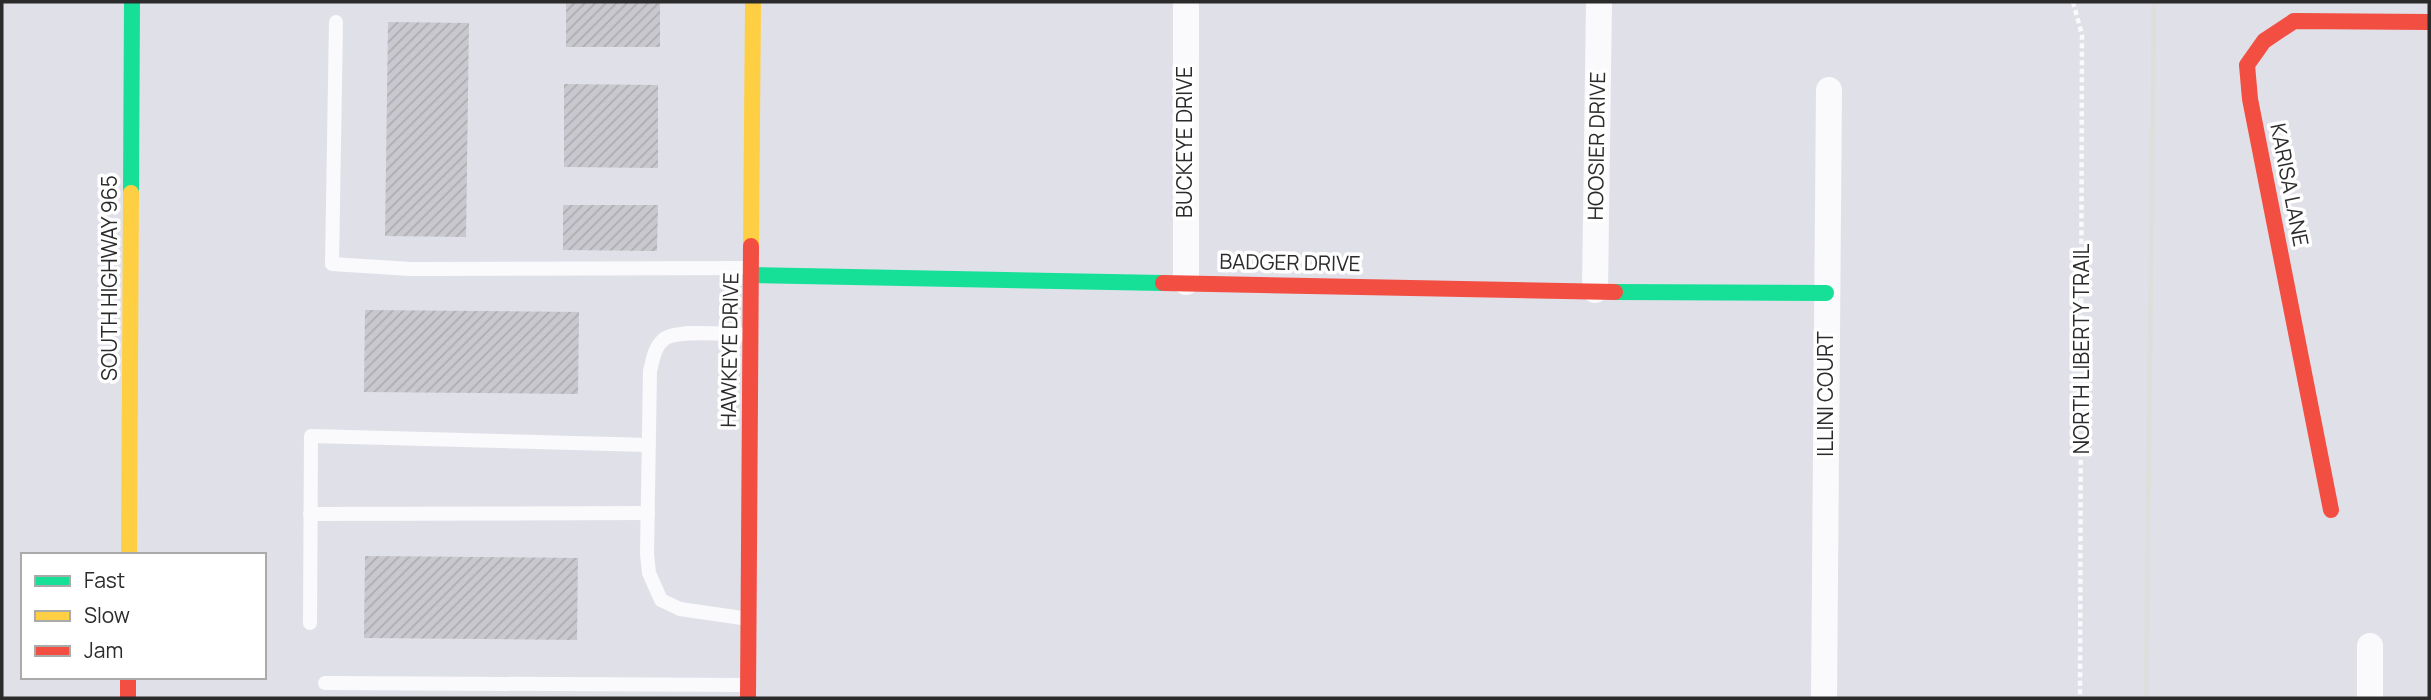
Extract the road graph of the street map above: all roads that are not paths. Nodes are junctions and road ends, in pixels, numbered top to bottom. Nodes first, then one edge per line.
1 (132, 2) edge
2 (754, 2) edge
3 (1186, 2) edge
4 (1599, 2) edge
5 (336, 22) dead end
6 (2429, 22) edge
7 (1829, 90) dead end
8 (752, 272) junction
9 (1186, 282) junction
10 (1595, 290) junction
11 (1826, 293) junction
12 (752, 335) junction
13 (649, 445) junction
14 (2331, 510) dead end
15 (648, 513) junction
16 (310, 514) junction
17 (129, 553) edge
18 (749, 619) junction
19 (310, 623) dead end
20 (2370, 646) dead end
21 (128, 679) edge
22 (325, 683) dead end
23 (748, 692) edge
24 (128, 698) edge
25 (1824, 698) edge
26 (2370, 698) edge

1 - 17 street, SOUTH HIGHWAY 965
2 - 8 street, HAWKEYE DRIVE
3 - 9 street, BUCKEYE DRIVE
4 - 10 street, HOOSIER DRIVE
5 - 8 lane
6 - 14 street, KARISA LANE
7 - 11 street, ILLINI COURT
8 - 9 street, BADGER DRIVE
8 - 12 street, HAWKEYE DRIVE
9 - 10 street, BADGER DRIVE
10 - 11 street, BADGER DRIVE
11 - 25 street, ILLINI COURT
12 - 13 lane
12 - 18 street, HAWKEYE DRIVE
13 - 15 lane
13 - 16 lane
15 - 16 lane
15 - 18 lane
16 - 19 lane
18 - 23 street, HAWKEYE DRIVE
20 - 26 street
21 - 24 street
22 - 23 lane

